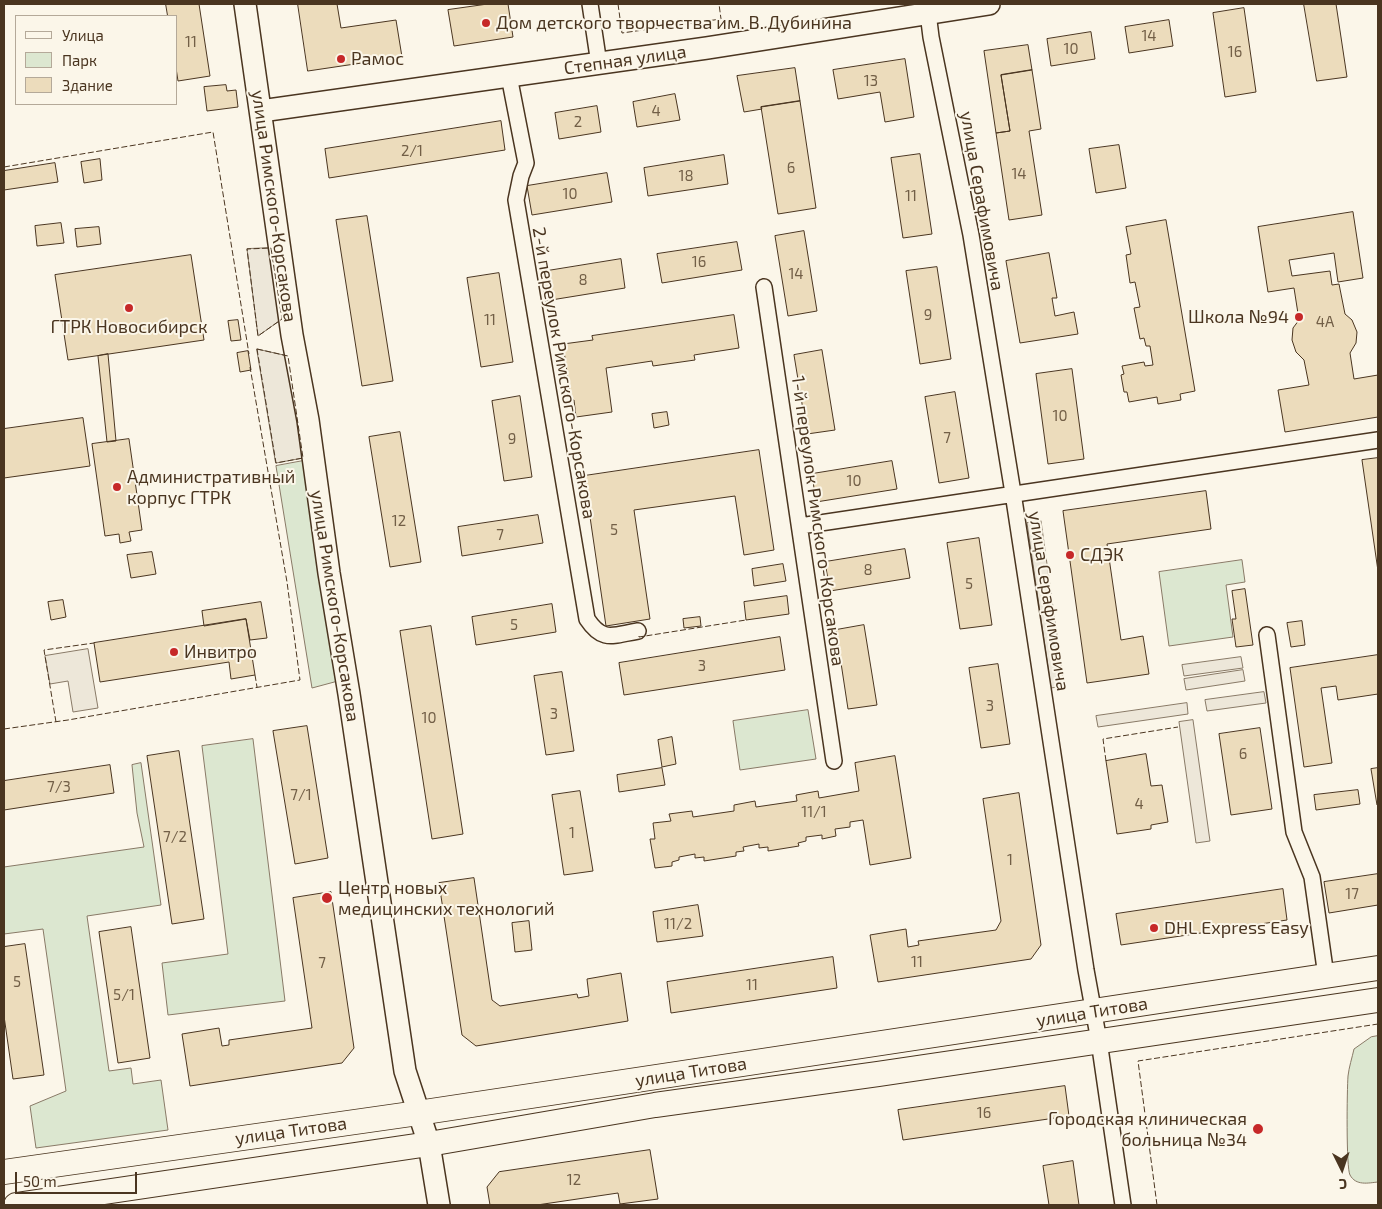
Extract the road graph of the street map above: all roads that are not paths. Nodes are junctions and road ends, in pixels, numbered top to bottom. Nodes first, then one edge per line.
1 (245, 4) edge
2 (590, 4) edge
3 (989, 4) edge
4 (927, 8) edge
5 (599, 64) junction
6 (509, 76) junction
7 (261, 111) junction
8 (764, 287) dead end
9 (1378, 440) edge
10 (1013, 493) junction
11 (800, 526) junction
12 (638, 631) dead end
13 (1267, 634) dead end
14 (834, 761) dead end
15 (1378, 968) edge
16 (1326, 976) junction
17 (1378, 1000) edge
18 (1094, 1012) junction
19 (1099, 1041) junction
20 (418, 1113) junction
21 (428, 1144) junction
22 (4, 1172) edge
23 (16, 1205) edge
24 (439, 1205) edge
25 (1123, 1205) edge

1 - 7 street, улица Римского-Корсакова
2 - 5 street
3 - 4 street, Степная улица
4 - 5 street, Степная улица
4 - 10 street, улица Серафимовича
5 - 6 street, Степная улица
6 - 7 street, Степная улица
6 - 12 street, 2-й переулок Римского-Корсакова
7 - 20 street, улица Римского-Корсакова
8 - 11 street, 1-й переулок Римского-Корсакова
9 - 10 street
10 - 11 street
10 - 18 street, улица Серафимовича
11 - 14 street, 1-й переулок Римского-Корсакова
13 - 16 street
15 - 16 main road, улица Титова
16 - 18 main road, улица Титова
17 - 19 main road, улица Титова
18 - 19 street, улица Серафимовича
18 - 20 main road, улица Титова
19 - 21 main road, улица Титова
19 - 25 street, улица Серафимовича
20 - 21 street, улица Римского-Корсакова
20 - 22 main road, улица Титова
21 - 23 main road, улица Титова
21 - 24 street, улица Римского-Корсакова

